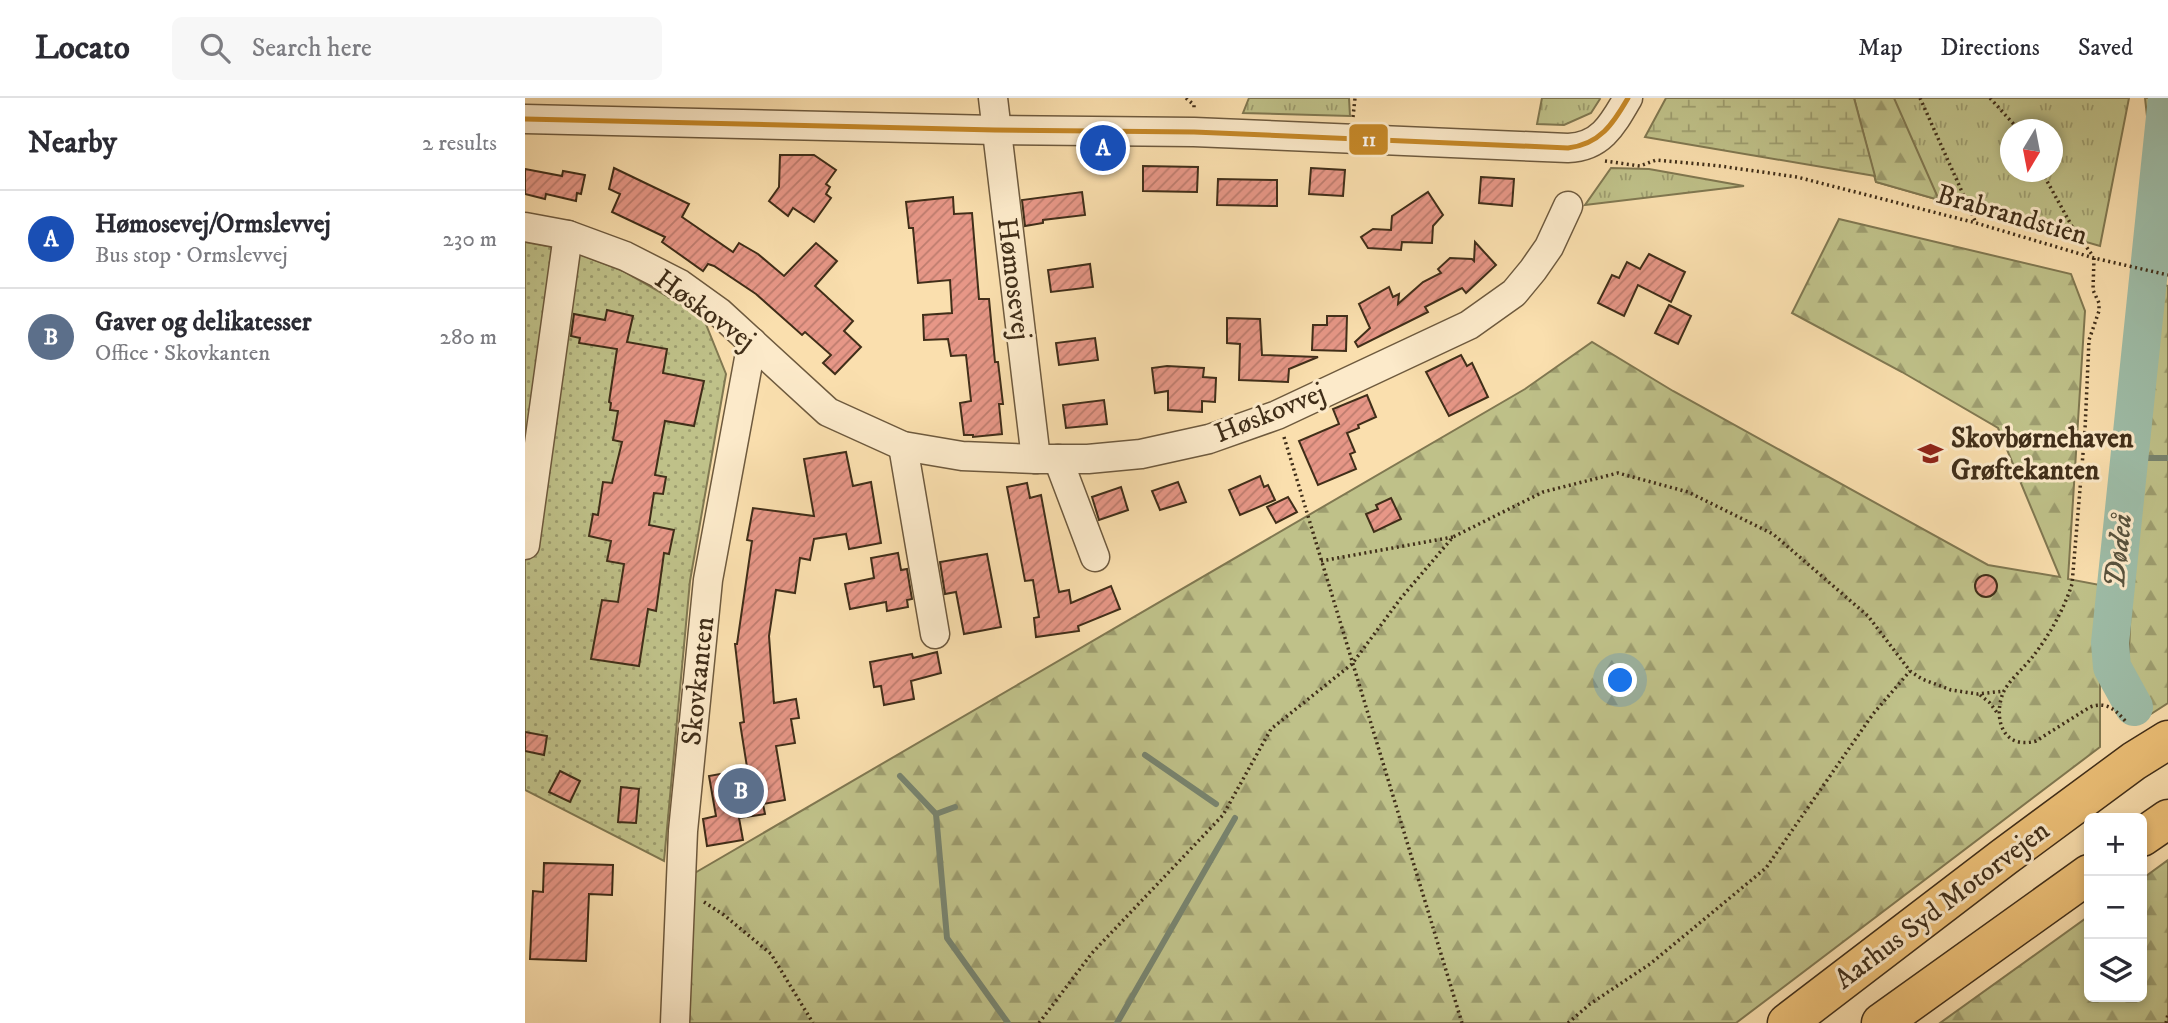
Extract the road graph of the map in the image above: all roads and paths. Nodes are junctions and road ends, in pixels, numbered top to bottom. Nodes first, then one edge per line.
1 (993, 98) edge
2 (1628, 98) edge
3 (1920, 98) edge
4 (1990, 98) edge
5 (525, 119) edge
6 (2010, 119) edge
7 (995, 130) junction
8 (1579, 148) junction
9 (2048, 182) edge
10 (1568, 206) dead end
11 (1976, 223) junction
12 (525, 227) edge
13 (568, 235) junction
14 (2094, 258) junction
15 (2168, 275) edge
16 (752, 342) junction
17 (1277, 415) junction
18 (903, 446) junction
19 (1047, 459) junction
20 (1453, 537) junction
21 (525, 545) edge
22 (1095, 557) dead end
23 (1321, 561) junction
24 (935, 634) dead end
25 (1352, 664) junction
26 (1910, 671) junction
27 (2004, 691) junction
28 (1978, 694) junction
29 (1998, 714) junction
30 (2127, 723) dead end
31 (2168, 740) edge
32 (2168, 819) edge
33 (2147, 834) edge
34 (2086, 876) edge
35 (679, 886) junction
36 (2168, 1014) edge
37 (675, 1023) edge
38 (813, 1023) edge
39 (1039, 1023) edge
40 (1462, 1023) edge
41 (1568, 1023) edge
42 (1787, 1023) edge
43 (1881, 1023) edge
44 (2166, 1023) edge

1 - 7 street, Hømosevej
2 - 8 street
3 - 11 path
4 - 6 path
5 - 7 street
7 - 8 street
7 - 19 street, Hømosevej
8 - 11 path, Brabrandstien
9 - 14 path
10 - 17 street, Høskovvej
11 - 14 path, Brabrandstien
12 - 13 street, Høskovvej
13 - 16 street, Høskovvej
13 - 21 street
14 - 15 path
14 - 27 path, Brabrandstien
16 - 18 street, Høskovvej
16 - 35 street, Skovkanten
17 - 19 street, Høskovvej
17 - 23 path
18 - 19 street, Høskovvej
18 - 24 street
19 - 22 street, Hømosevej
20 - 23 path
20 - 25 path
20 - 26 path
23 - 25 path
25 - 39 path
25 - 40 path
26 - 28 path
26 - 41 path
27 - 28 path
27 - 29 path, Brabrandstien
28 - 29 path
29 - 30 path
31 - 42 highway, Aarhus Syd Motorvejen
32 - 33 highway
34 - 43 highway, Aarhus Syd Motorvejen
35 - 37 street, Skovkanten
35 - 38 path
36 - 44 path

